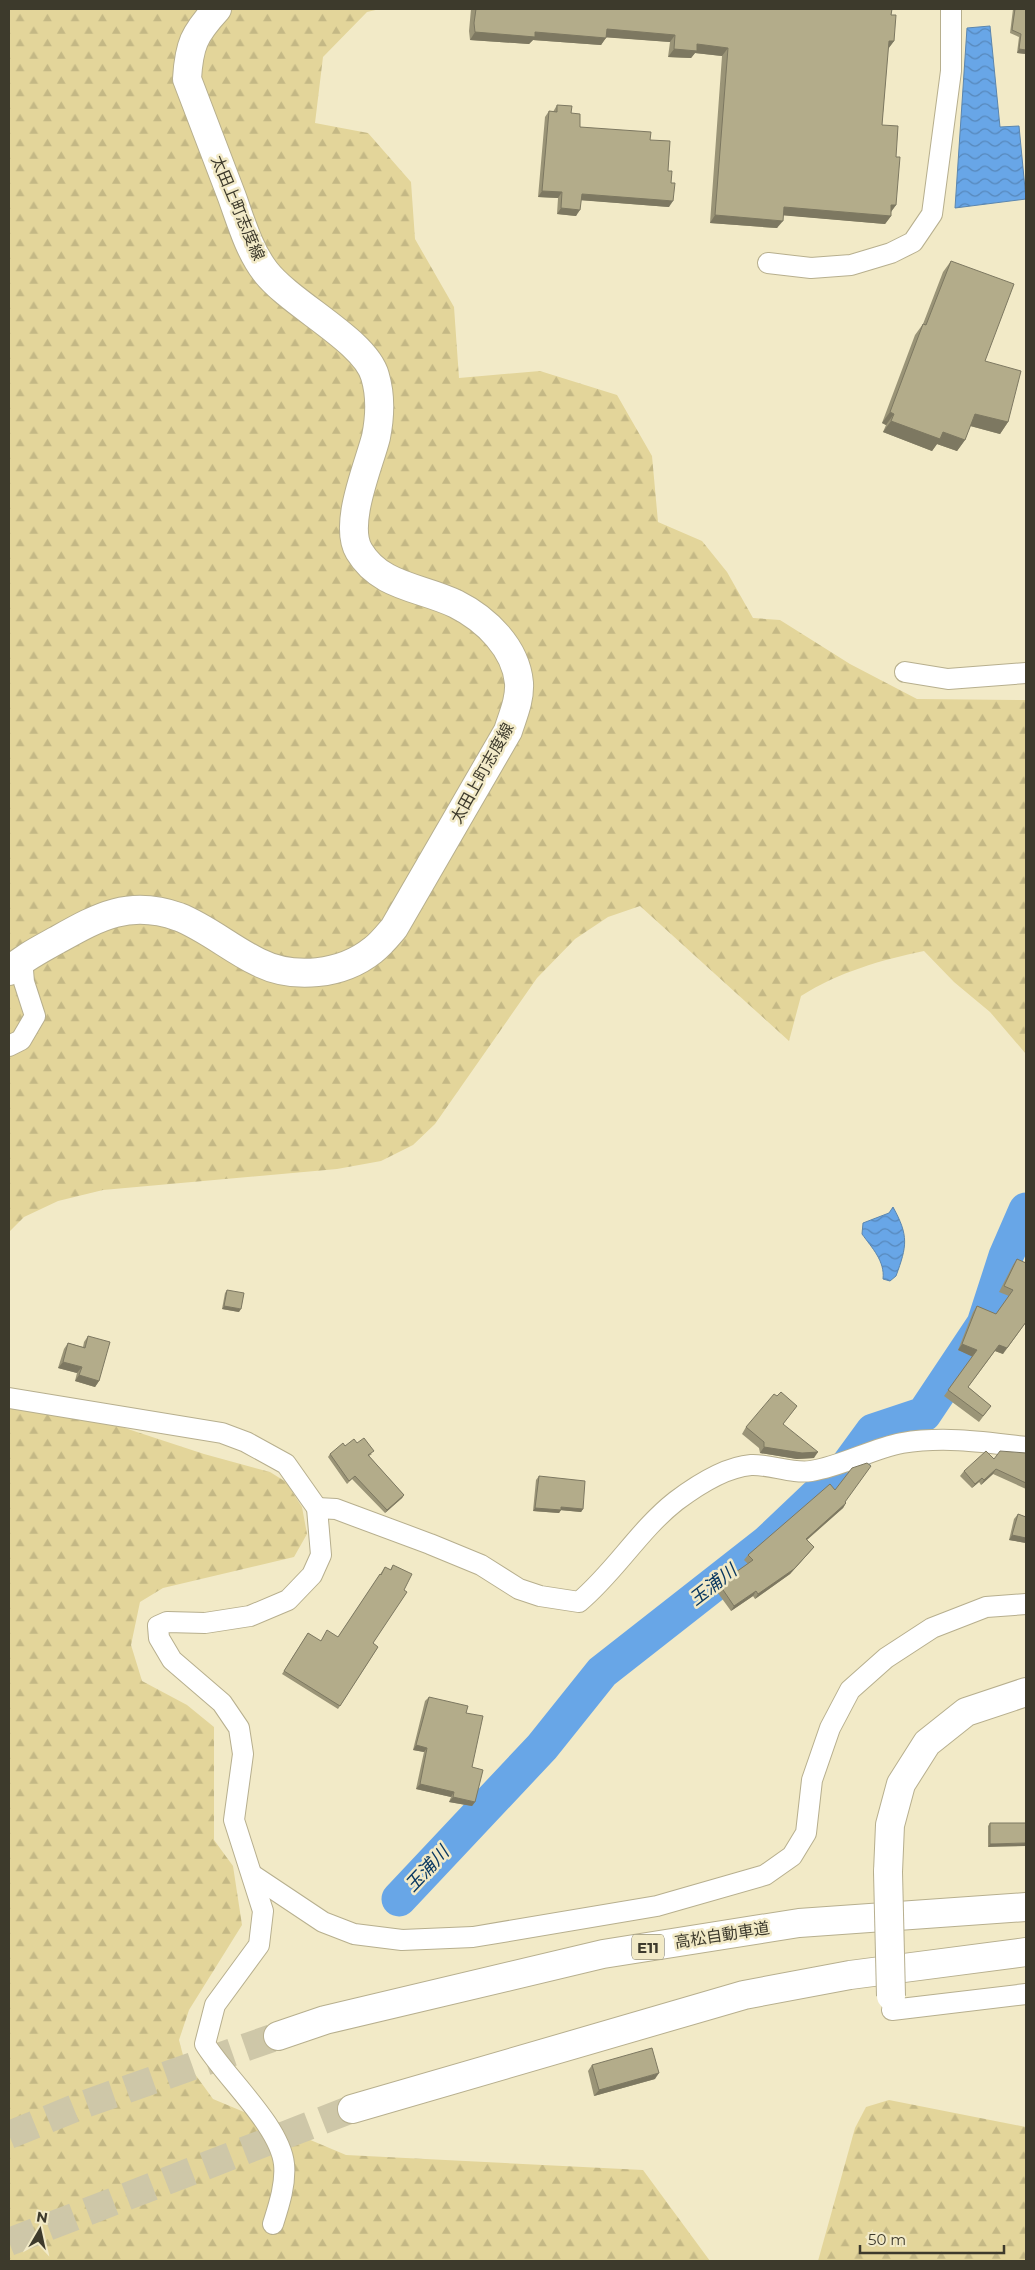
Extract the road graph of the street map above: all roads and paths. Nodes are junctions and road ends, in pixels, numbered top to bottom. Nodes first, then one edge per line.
1 (217, 9) edge
2 (951, 9) edge
3 (768, 263) dead end
4 (905, 672) dead end
5 (1026, 672) edge
6 (15, 965) edge
7 (9, 1046) edge
8 (9, 1398) edge
9 (1026, 1447) edge
10 (317, 1508) junction
11 (1026, 1604) edge
12 (1026, 1692) edge
13 (254, 1876) junction
14 (1026, 1907) edge
15 (1026, 1952) edge
16 (1026, 1994) edge
17 (892, 2003) joint
18 (278, 2036) tunnel mouth
19 (352, 2108) tunnel mouth
20 (273, 2224) dead end

1 - 6 main road, 太田上町志度線
2 - 3 street
4 - 5 street
6 - 7 street
8 - 10 street
9 - 10 street
10 - 13 street
11 - 13 street
12 - 17 main road, bridge
13 - 20 street
14 - 18 main road, 高松自動車道 / E11
15 - 19 main road
16 - 17 street

